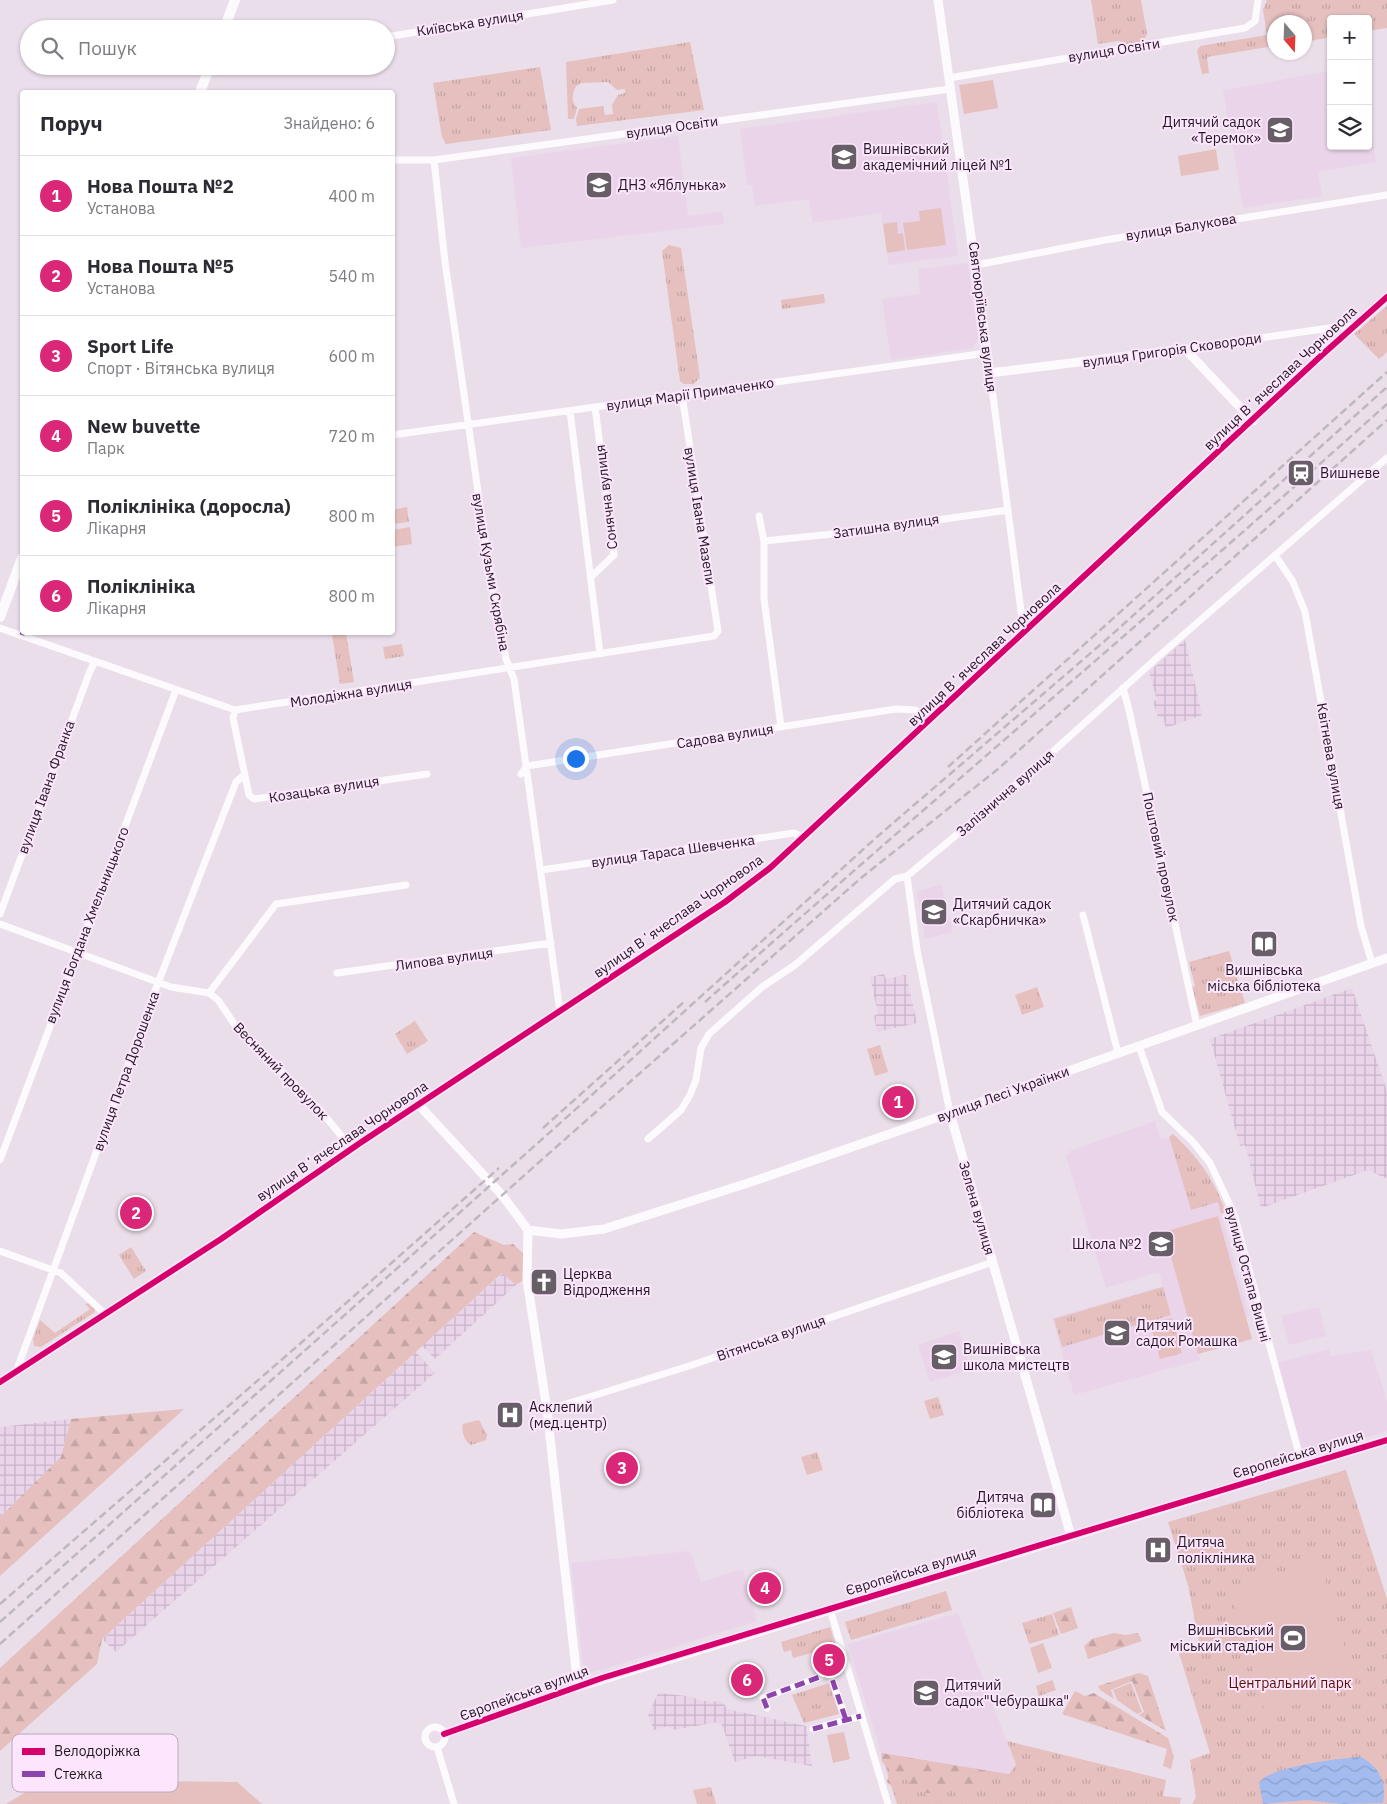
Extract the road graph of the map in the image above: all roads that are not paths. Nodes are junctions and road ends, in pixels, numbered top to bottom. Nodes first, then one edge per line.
1 (236, 0) edge
2 (613, 0) edge
3 (938, 0) edge
4 (1257, 1) edge
5 (228, 20) edge
6 (395, 35) edge
7 (207, 75) edge
8 (949, 78) junction
9 (950, 89) junction
10 (201, 90) edge
11 (395, 160) edge
12 (434, 160) junction
13 (1387, 195) edge
14 (976, 265) junction
15 (1387, 297) edge
16 (1352, 327) junction
17 (1185, 349) junction
18 (987, 353) junction
19 (990, 373) junction
20 (682, 395) junction
21 (595, 407) junction
22 (570, 411) junction
23 (1253, 421) junction
24 (468, 425) junction
25 (395, 435) edge
26 (1387, 458) edge
27 (1008, 510) junction
28 (758, 516) dead end
29 (764, 541) junction
30 (1275, 555) junction
31 (20, 563) edge
32 (591, 577) junction
33 (0, 617) edge
34 (0, 628) edge
35 (20, 633) edge
36 (1024, 634) junction
37 (26, 635) edge
38 (714, 636) joint
39 (600, 654) junction
40 (95, 662) junction
41 (509, 669) junction
42 (1123, 688) junction
43 (176, 690) junction
44 (235, 710) junction
45 (930, 720) junction
46 (782, 727) junction
47 (527, 766) junction
48 (427, 774) dead end
49 (521, 774) dead end
50 (244, 775) junction
51 (804, 838) junction
52 (541, 870) junction
53 (907, 876) junction
54 (406, 885) dead end
55 (0, 914) edge
56 (1083, 915) dead end
57 (0, 924) edge
58 (551, 943) junction
59 (77, 951) junction
60 (1387, 958) edge
61 (1372, 963) junction
62 (337, 973) dead end
63 (158, 983) junction
64 (209, 994) junction
65 (560, 1012) junction
66 (1197, 1026) junction
67 (1139, 1046) junction
68 (1118, 1054) junction
69 (418, 1104) junction
70 (950, 1113) junction
71 (648, 1139) dead end
72 (352, 1149) junction
73 (0, 1160) edge
74 (528, 1230) junction
75 (0, 1251) edge
76 (993, 1262) junction
77 (53, 1270) junction
78 (105, 1314) junction
79 (16, 1372) junction
80 (0, 1382) edge
81 (547, 1410) junction
82 (1387, 1440) edge
83 (1302, 1465) junction
84 (1071, 1536) junction
85 (830, 1609) junction
86 (578, 1687) junction
87 (766, 1708) dead end
88 (862, 1716) junction
89 (846, 1720) junction
90 (813, 1729) dead end
91 (444, 1734) junction
92 (437, 1747) junction
93 (454, 1804) edge
94 (888, 1804) edge

1 - 5 main road
2 - 6 street, Київська вулиця
3 - 8 street, Святоюріївська вулиця
4 - 8 street, вулиця Освіти
7 - 10 main road
8 - 9 street, Святоюріївська вулиця
9 - 12 street, вулиця Освіти
9 - 14 street, Святоюріївська вулиця
11 - 12 street, вулиця Освіти
12 - 24 street, вулиця Кузьми Скрябіна
13 - 14 street, вулиця Балукова
14 - 18 street, Святоюріївська вулиця
15 - 16 street, вулиця Вʼячеслава Чорновола
16 - 17 street, вулиця Григорія Сковороди
16 - 23 street, вулиця Вʼячеслава Чорновола
17 - 19 street, вулиця Григорія Сковороди
17 - 23 street
18 - 19 street, Святоюріївська вулиця
18 - 20 street, вулиця Марії Примаченко
19 - 27 street, Святоюріївська вулиця
20 - 21 street, вулиця Марії Примаченко
20 - 38 street, вулиця Івана Мазепи
21 - 22 street, вулиця Марії Примаченко
21 - 32 street, Сонячна вулиця
22 - 24 street, вулиця Марії Примаченко
22 - 32 street, Сонячна вулиця
23 - 36 street, вулиця Вʼячеслава Чорновола
24 - 25 street, вулиця Марії Примаченко
24 - 41 street, вулиця Кузьми Скрябіна
26 - 30 street, Залізнична вулиця
27 - 29 street, Затишна вулиця
27 - 36 street, Святоюріївська вулиця
28 - 29 street
29 - 46 street
30 - 42 street, Залізнична вулиця
30 - 61 street, Квітнева вулиця
31 - 33 main road
32 - 39 street, Сонячна вулиця
34 - 35 street, Молодіжна вулиця
36 - 45 street, вулиця Вʼячеслава Чорновола
37 - 40 street, Молодіжна вулиця
38 - 39 street, Молодіжна вулиця
39 - 41 street, Молодіжна вулиця
40 - 43 street, Молодіжна вулиця
40 - 55 street, вулиця Івана Франка
41 - 44 street, Молодіжна вулиця
41 - 47 street, вулиця Кузьми Скрябіна
42 - 53 street, Залізнична вулиця
42 - 66 street, Поштовий провулок
43 - 44 street, Молодіжна вулиця
43 - 59 street, вулиця Богдана Хмельницького
44 - 50 street, Козацька вулиця
45 - 46 street, Садова вулиця
45 - 51 street, вулиця Вʼячеслава Чорновола
46 - 47 street, Садова вулиця
47 - 49 street
47 - 52 street, вулиця Кузьми Скрябіна
48 - 50 street, Козацька вулиця
50 - 63 street, вулиця Петра Дорошенка
51 - 52 street, вулиця Тараса Шевченка
51 - 65 street, вулиця Вʼячеслава Чорновола
52 - 58 street, вулиця Кузьми Скрябіна
53 - 70 street, Зелена вулиця
53 - 71 street, Залізнична вулиця
54 - 64 street
56 - 68 street
57 - 59 street
58 - 62 street, Липова вулиця
58 - 65 street, вулиця Кузьми Скрябіна
59 - 63 street
59 - 73 street, вулиця Богдана Хмельницького
60 - 61 street, вулиця Лесі Українки
61 - 66 street, вулиця Лесі Українки
63 - 64 street
63 - 77 street, вулиця Петра Дорошенка
64 - 72 street, Весняний провулок
65 - 69 street, вулиця Вʼячеслава Чорновола
66 - 67 street, вулиця Лесі Українки
67 - 68 street, вулиця Лесі Українки
67 - 83 street, вулиця Остапа Вишні
68 - 70 street, вулиця Лесі Українки
69 - 72 street, вулиця Вʼячеслава Чорновола
69 - 74 street
70 - 74 street, вулиця Лесі Українки
70 - 76 street, Зелена вулиця
72 - 78 street, вулиця Вʼячеслава Чорновола
74 - 81 street
75 - 77 street
76 - 81 street, Вітянська вулиця
76 - 84 street, Зелена вулиця
77 - 78 street
77 - 79 street, вулиця Петра Дорошенка
78 - 79 street, вулиця Вʼячеслава Чорновола
79 - 80 street, вулиця Вʼячеслава Чорновола
81 - 86 street
82 - 83 street, Європейська вулиця
83 - 84 street, Європейська вулиця
84 - 85 street, Європейська вулиця
85 - 86 street, Європейська вулиця
85 - 88 street
86 - 91 street, Європейська вулиця
87 - 89 street
88 - 89 street
88 - 94 street
89 - 90 street
91 - 92 street
91 - 92 street, Європейська вулиця
92 - 93 street

